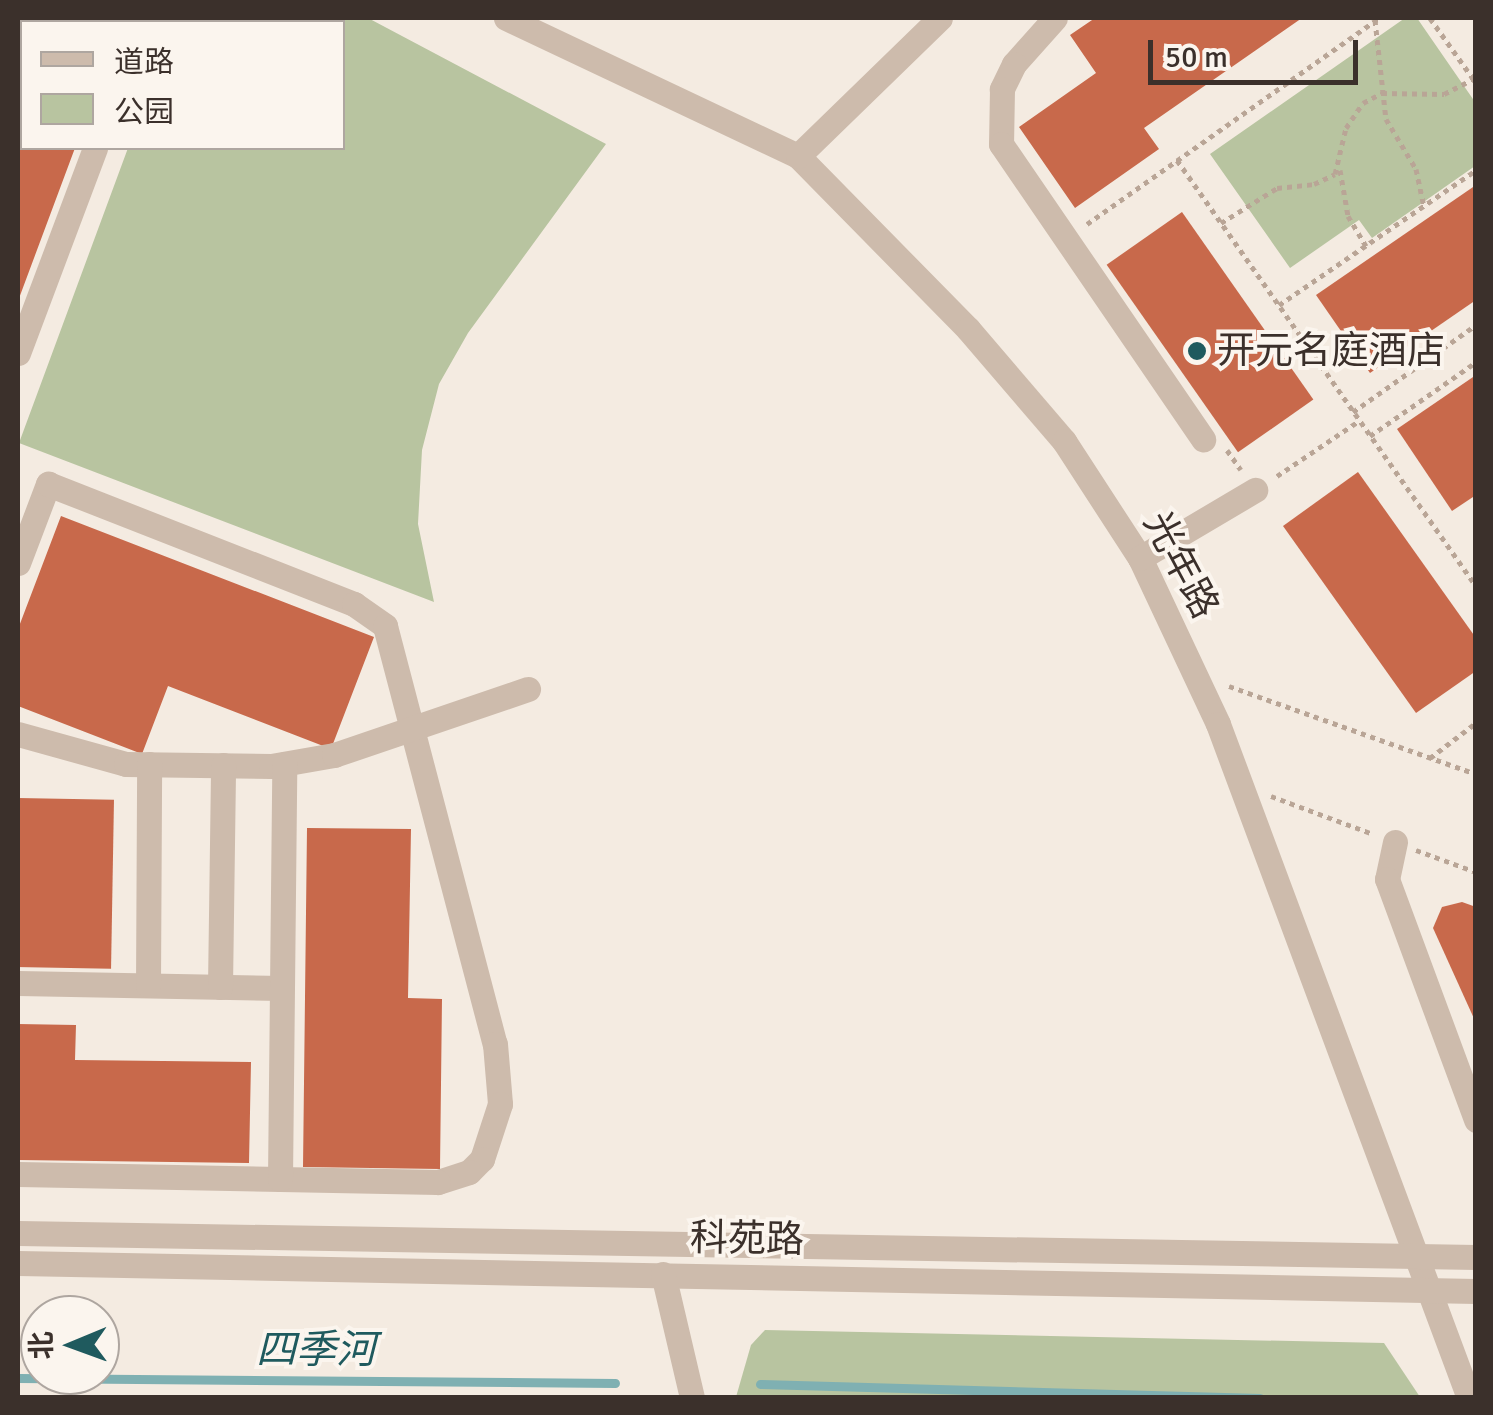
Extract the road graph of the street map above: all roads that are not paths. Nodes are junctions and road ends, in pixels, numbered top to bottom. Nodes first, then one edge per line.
1 (506, 18) edge
2 (940, 18) edge
3 (1054, 18) edge
4 (94, 150) edge
5 (798, 156) junction
6 (18, 354) edge
7 (1203, 440) road end
8 (1255, 490) road end
9 (1140, 558) junction
10 (18, 563) edge
11 (528, 689) dead end
12 (416, 727) junction
13 (18, 734) edge
14 (150, 764) junction
15 (284, 764) junction
16 (223, 765) junction
17 (1395, 842) road end
18 (18, 983) edge
19 (148, 986) junction
20 (220, 987) junction
21 (281, 988) junction
22 (1476, 1120) edge
23 (18, 1174) edge
24 (280, 1179) junction
25 (18, 1233) edge
26 (1416, 1256) junction
27 (1476, 1257) edge
28 (18, 1264) edge
29 (663, 1274) junction
30 (1428, 1290) junction
31 (1476, 1291) edge
32 (692, 1398) edge
33 (1469, 1398) edge

1 - 5 street, 光年路
2 - 5 street
3 - 7 street
4 - 6 street
5 - 9 street, 光年路
8 - 9 street
9 - 26 street, 光年路
10 - 12 street
11 - 12 street
12 - 15 street
12 - 24 street
13 - 14 street
14 - 16 street
14 - 19 street
15 - 16 street
15 - 21 street
16 - 20 street
17 - 22 street
18 - 19 street
19 - 20 street
20 - 21 street
21 - 24 street
23 - 24 street
25 - 26 street, 科苑路
26 - 27 street, 科苑路
26 - 30 street, 光年路
28 - 29 street, 科苑路
29 - 30 street, 科苑路
29 - 32 street
30 - 31 street, 科苑路
30 - 33 street, 光年路

